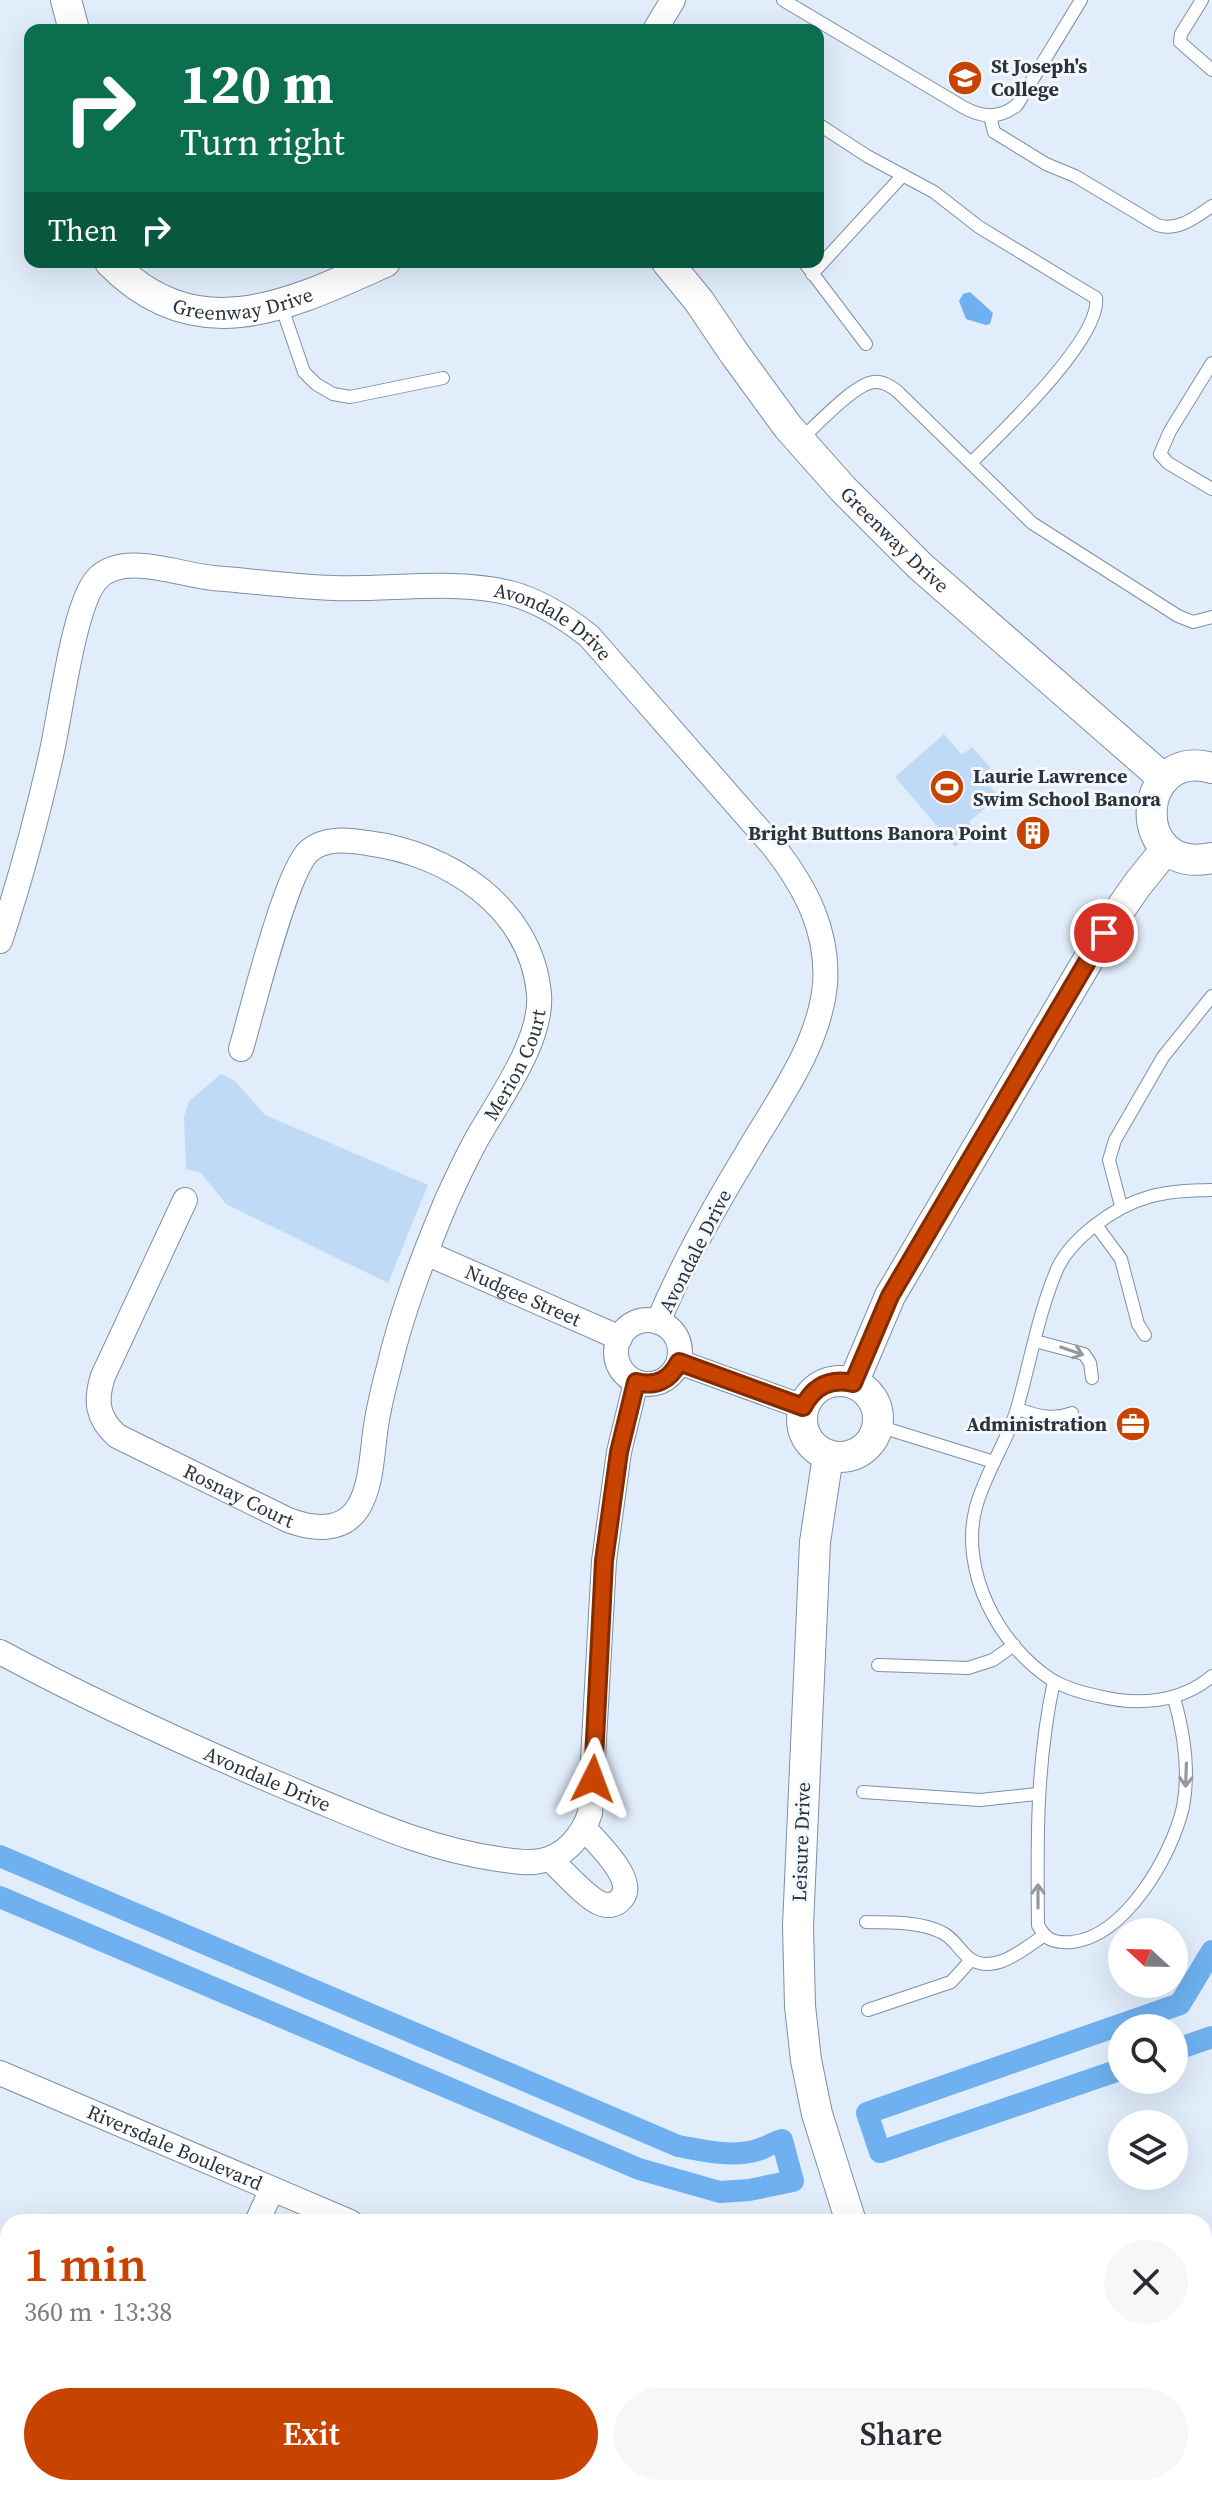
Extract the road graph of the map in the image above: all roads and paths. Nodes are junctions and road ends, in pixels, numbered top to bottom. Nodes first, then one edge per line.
1 (66, 0) edge
2 (673, 0) edge
3 (686, 0) edge
4 (783, 0) edge
5 (1081, 0) edge
6 (1202, 0) edge
7 (72, 24) edge
8 (659, 24) edge
9 (672, 24) edge
10 (823, 24) edge
11 (824, 24) edge
12 (1212, 70) edge
13 (990, 116) junction
14 (824, 128) edge
15 (903, 175) junction
16 (1212, 206) edge
17 (824, 261) edge
18 (116, 268) edge
19 (370, 268) edge
20 (672, 268) edge
21 (808, 268) edge
22 (818, 268) edge
23 (812, 274) junction
24 (281, 305) junction
25 (866, 344) dead end
26 (1212, 363) edge
27 (443, 378) dead end
28 (800, 440) junction
29 (971, 463) junction
30 (1212, 489) edge
31 (1212, 617) edge
32 (1212, 768) edge
33 (1164, 779) junction
34 (1166, 849) junction
35 (1212, 858) edge
36 (0, 941) edge
37 (1212, 996) edge
38 (241, 1049) dead end
39 (1212, 1190) edge
40 (185, 1200) dead end
41 (1121, 1206) junction
42 (1096, 1225) junction
43 (426, 1253) junction
44 (658, 1322) junction
45 (1145, 1335) dead end
46 (620, 1338) junction
47 (1035, 1341) junction
48 (679, 1362) junction
49 (1092, 1378) dead end
50 (636, 1382) junction
51 (853, 1383) junction
52 (803, 1407) junction
53 (1017, 1409) junction
54 (1072, 1413) dead end
55 (878, 1426) junction
56 (828, 1456) junction
57 (994, 1462) junction
58 (1014, 1645) junction
59 (0, 1652) edge
60 (878, 1665) dead end
61 (1212, 1676) edge
62 (1054, 1681) junction
63 (1174, 1698) junction
64 (863, 1792) dead end
65 (1037, 1794) junction
66 (584, 1828) junction
67 (607, 1856) junction
68 (550, 1859) junction
69 (578, 1884) junction
70 (866, 1922) dead end
71 (1043, 1936) junction
72 (971, 1960) junction
73 (868, 2010) dead end
74 (0, 2073) edge
75 (272, 2189) junction
76 (261, 2214) edge
77 (331, 2214) edge
78 (848, 2214) edge

1 - 7 street
2 - 8 street
3 - 9 street
4 - 10 lane
5 - 13 lane
6 - 12 lane
11 - 13 lane
13 - 16 lane
14 - 15 lane
15 - 17 lane
15 - 29 lane
18 - 24 street, Greenway Drive
19 - 24 street, Greenway Drive
20 - 28 street, Greenway Drive
21 - 23 lane
22 - 23 lane
23 - 25 lane
24 - 27 lane
26 - 30 lane
28 - 29 lane
28 - 33 street, Greenway Drive
29 - 31 lane
32 - 33 street
33 - 34 street
34 - 35 street
34 - 51 street
36 - 44 street, Avondale Drive
37 - 41 lane
38 - 43 street, Merion Court
39 - 41 lane
40 - 43 street, Rosnay Court
41 - 42 lane
42 - 45 lane
42 - 47 lane
43 - 46 street, Nudgee Street
44 - 46 street
44 - 48 street
46 - 50 street
47 -> 49 lane
47 - 53 lane
48 - 50 street
48 - 52 street
50 - 66 street
51 - 52 street
51 - 55 street
52 - 56 street
53 - 54 lane
53 - 57 lane
55 - 56 street
55 - 57 lane
56 - 78 street, Leisure Drive
57 - 58 lane
58 - 60 lane
58 - 62 lane
59 - 68 street, Avondale Drive
61 - 63 lane
62 - 63 lane
62 - 65 lane
63 -> 71 lane
64 - 65 lane
71 -> 65 lane
66 - 67 street
66 - 68 street
67 - 69 street
67 - 69 street
68 - 69 street
70 - 72 lane
71 - 72 lane
72 - 73 lane
74 - 75 street, Riversdale Boulevard
75 - 76 street
75 - 77 street, Riversdale Boulevard

